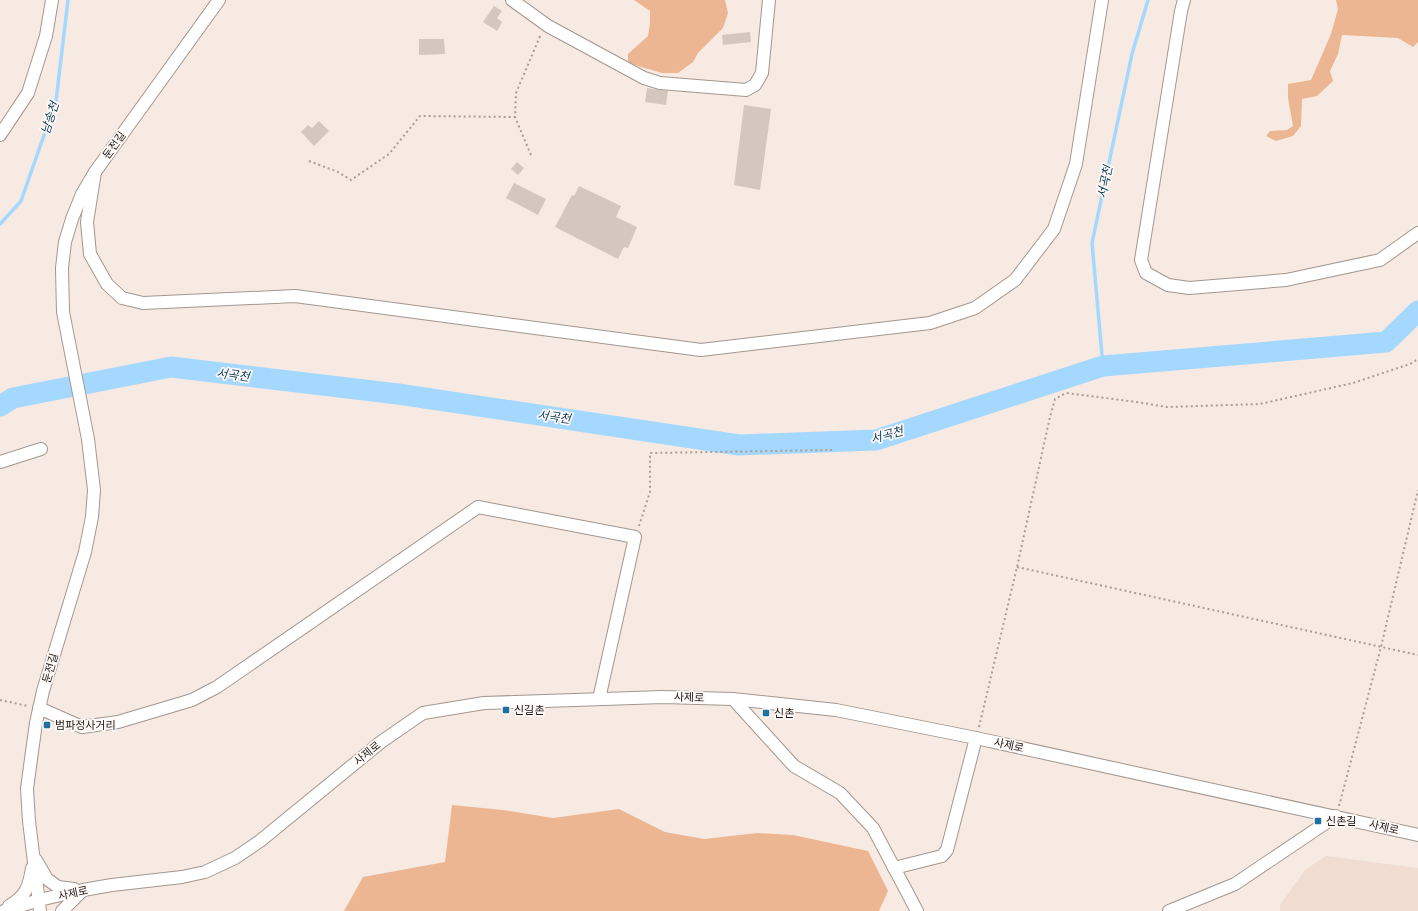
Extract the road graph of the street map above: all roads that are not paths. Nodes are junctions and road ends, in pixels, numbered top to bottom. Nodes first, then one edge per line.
1 (52, 0) edge
2 (219, 0) edge
3 (512, 0) edge
4 (769, 0) edge
5 (1102, 0) edge
6 (1184, 0) edge
7 (0, 135) edge
8 (95, 172) junction
9 (1418, 233) edge
10 (41, 449) dead end
11 (0, 462) edge
12 (599, 699) junction
13 (733, 699) junction
14 (39, 708) junction
15 (976, 738) junction
16 (1336, 816) junction
17 (1418, 835) edge
18 (34, 857) junction
19 (894, 868) junction
20 (83, 890) junction
21 (40, 906) edge
22 (1, 911) edge
23 (4, 911) edge
24 (62, 911) edge
25 (917, 911) edge
26 (1169, 911) edge

1 - 7 street
2 - 8 street, 둔전길
3 - 4 street
5 - 8 street
6 - 9 street
8 - 14 street, 둔전길
10 - 11 street
12 - 13 street, 사제로
12 - 14 street
12 - 20 street, 사제로
13 - 15 street, 사제로
13 - 19 street
14 - 18 street, 둔전길
15 - 16 street, 사제로
15 - 19 street
16 - 17 street, 사제로
16 - 26 street
18 - 20 street
18 - 21 street, 둔전길
18 - 22 street
19 - 25 street
20 - 21 street, 사제로
20 - 24 street
21 - 23 street, 사제로

